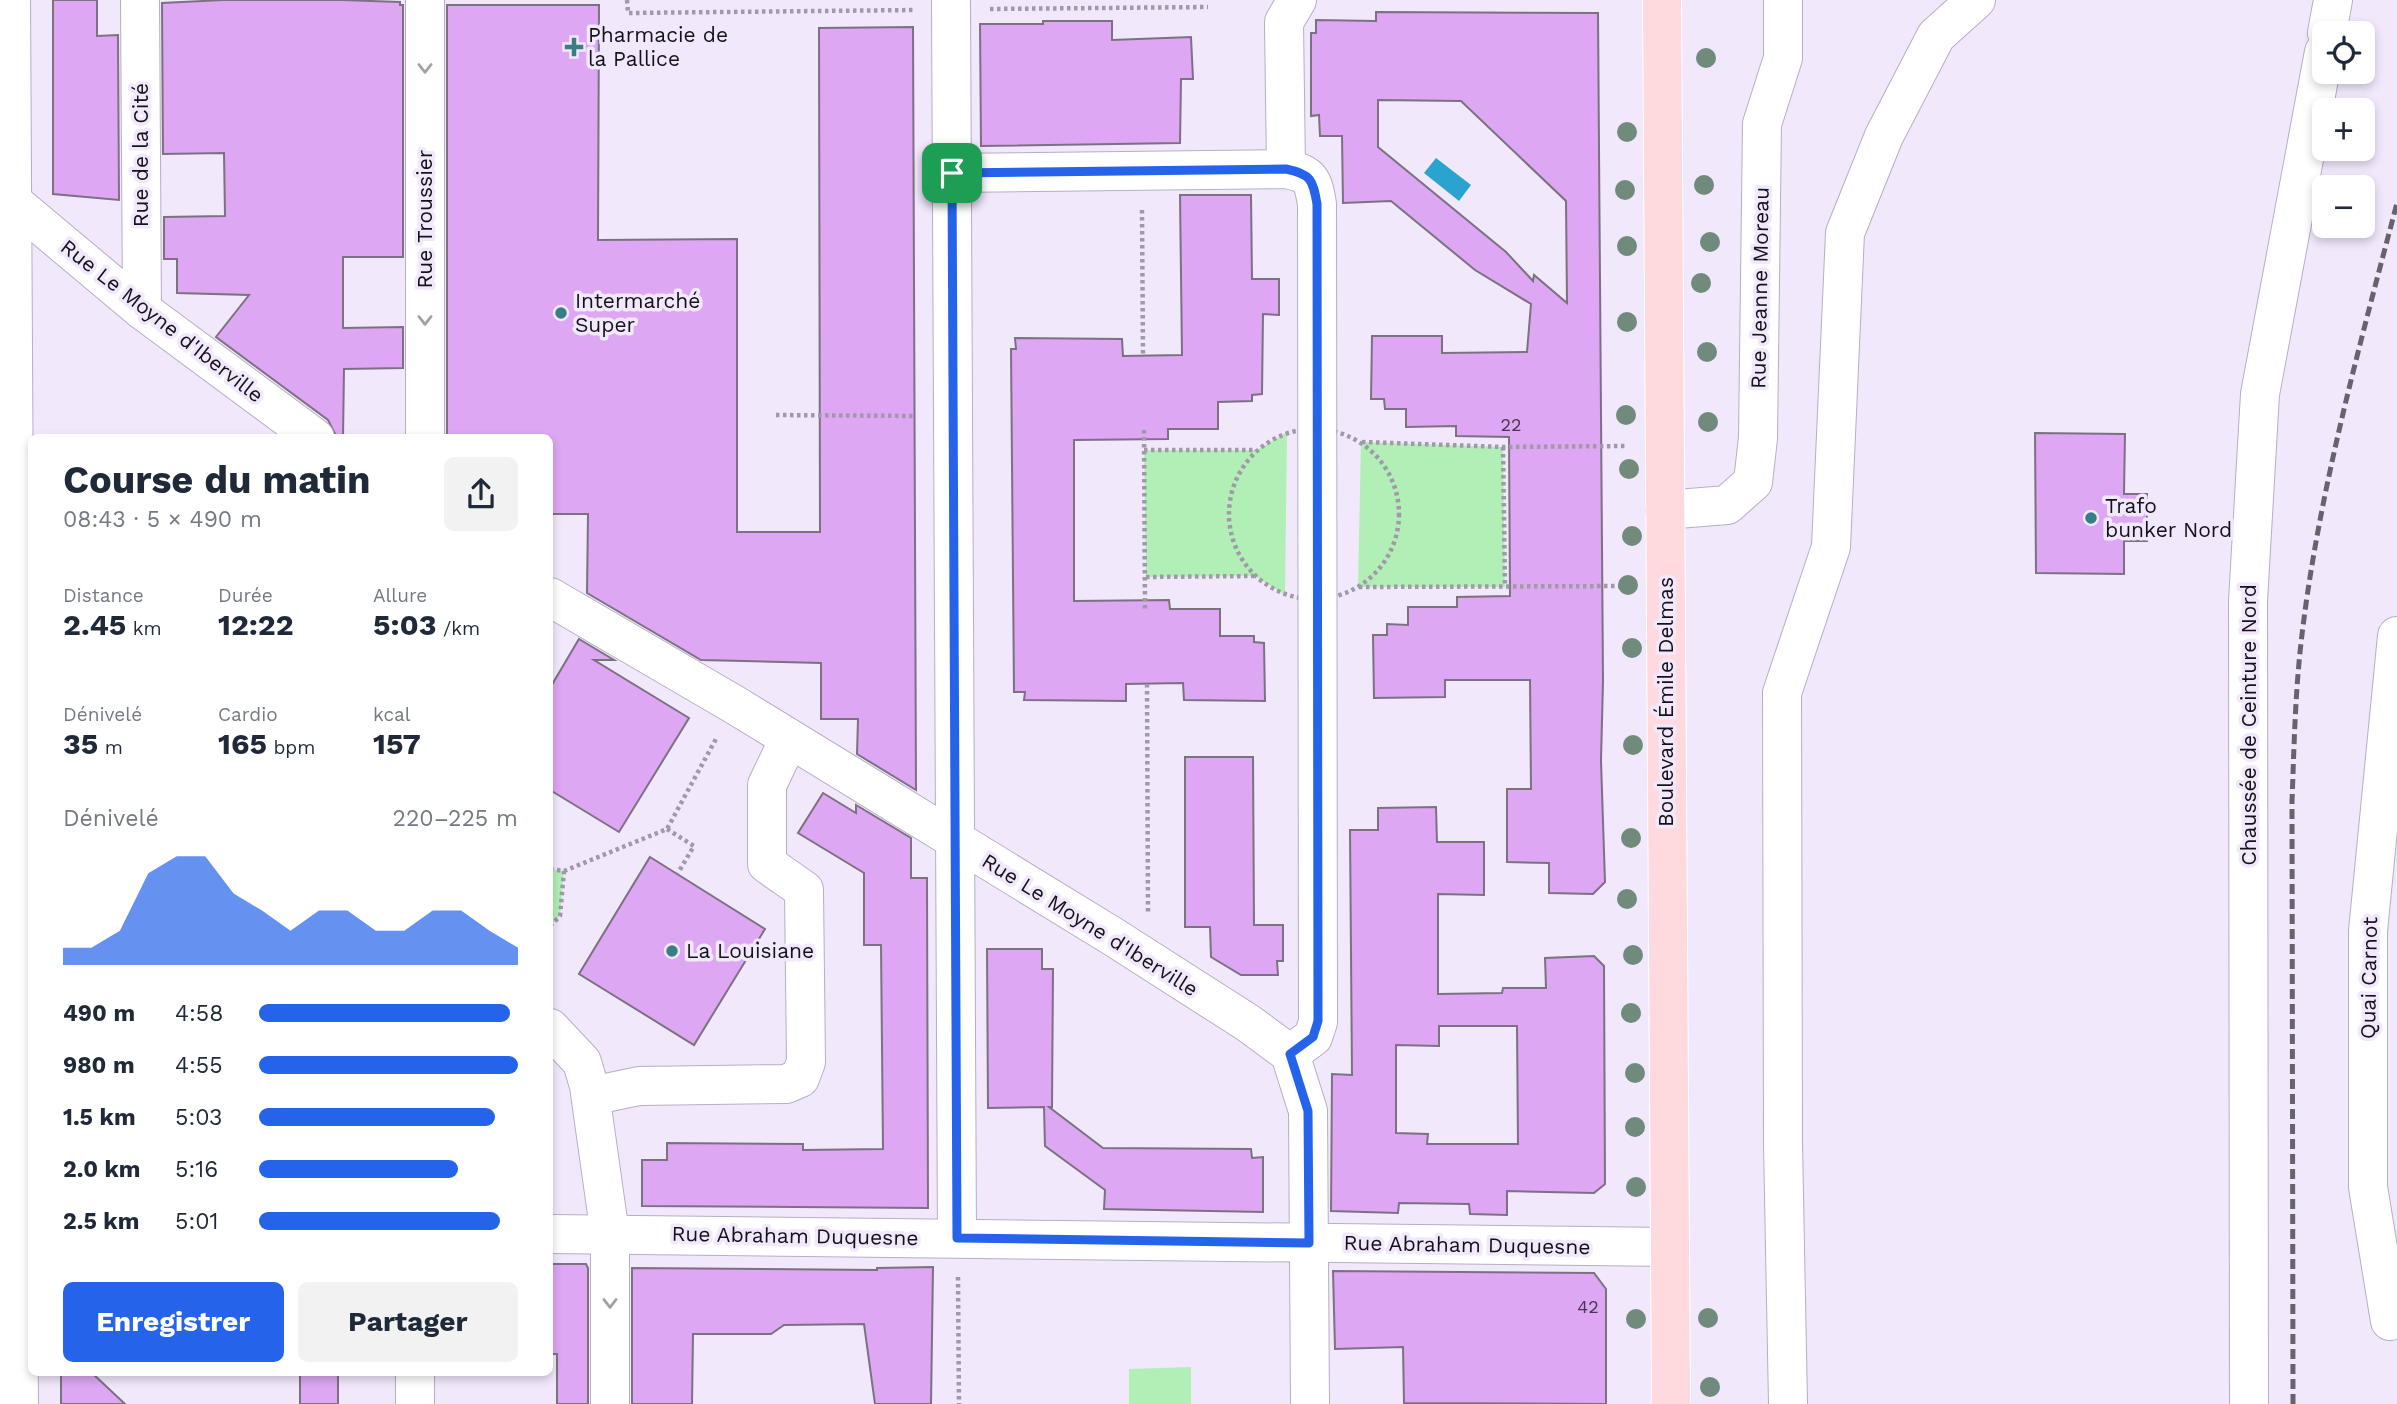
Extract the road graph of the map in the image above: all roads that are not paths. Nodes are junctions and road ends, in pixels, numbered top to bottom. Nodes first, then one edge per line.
1 (11, 0) edge
2 (140, 0) edge
3 (425, 0) edge
4 (951, 0) edge
5 (1297, 0) edge
6 (1662, 0) edge
7 (1783, 0) edge
8 (1976, 0) edge
9 (2333, 0) edge
10 (2329, 21) edge
11 (2318, 84) edge
12 (6, 86) edge
13 (1286, 169) junction
14 (952, 173) junction
15 (12, 201) junction
16 (142, 310) junction
17 (310, 434) edge
18 (425, 434) edge
19 (1665, 510) junction
20 (553, 599) edge
21 (2397, 636) edge
22 (789, 739) junction
23 (955, 842) junction
24 (553, 1031) edge
25 (1290, 1054) junction
26 (591, 1096) junction
27 (17, 1223) edge
28 (553, 1234) edge
29 (610, 1235) junction
30 (957, 1238) junction
31 (1309, 1243) junction
32 (1670, 1247) junction
33 (2390, 1321) dead end
34 (415, 1376) edge
35 (19, 1404) edge
36 (415, 1404) edge
37 (610, 1404) edge
38 (1310, 1404) edge
39 (1671, 1404) edge
40 (1788, 1404) edge
41 (2249, 1404) edge

1 - 12 street
2 - 16 street, Rue de la Cité
3 -> 18 street, Rue Troussier
4 - 14 street
5 - 13 street
6 - 19 main road, Boulevard Émile Delmas
7 - 19 street, Rue Jeanne Moreau
8 - 40 street
9 - 10 street
11 - 41 street, Chaussée de Ceinture Nord
12 - 15 street
13 - 14 street
13 - 25 street
14 - 23 street
15 - 16 street, Rue Le Moyne d'Iberville
15 - 27 street
16 - 17 street, Rue Le Moyne d'Iberville
19 - 32 main road, Boulevard Émile Delmas
20 - 22 street, Rue Le Moyne d'Iberville
21 - 33 street, Quai Carnot
22 - 23 street, Rue Le Moyne d'Iberville
22 - 26 street
23 - 25 street, Rue Le Moyne d'Iberville
23 - 30 street
24 - 26 street
25 - 31 street
26 - 29 street
27 - 35 street
28 - 29 street, Rue Abraham Duquesne
29 - 30 street, Rue Abraham Duquesne
29 -> 37 street
30 - 31 street, Rue Abraham Duquesne
31 - 32 street, Rue Abraham Duquesne
31 - 38 street
32 - 39 main road, Boulevard Émile Delmas
34 - 36 street

